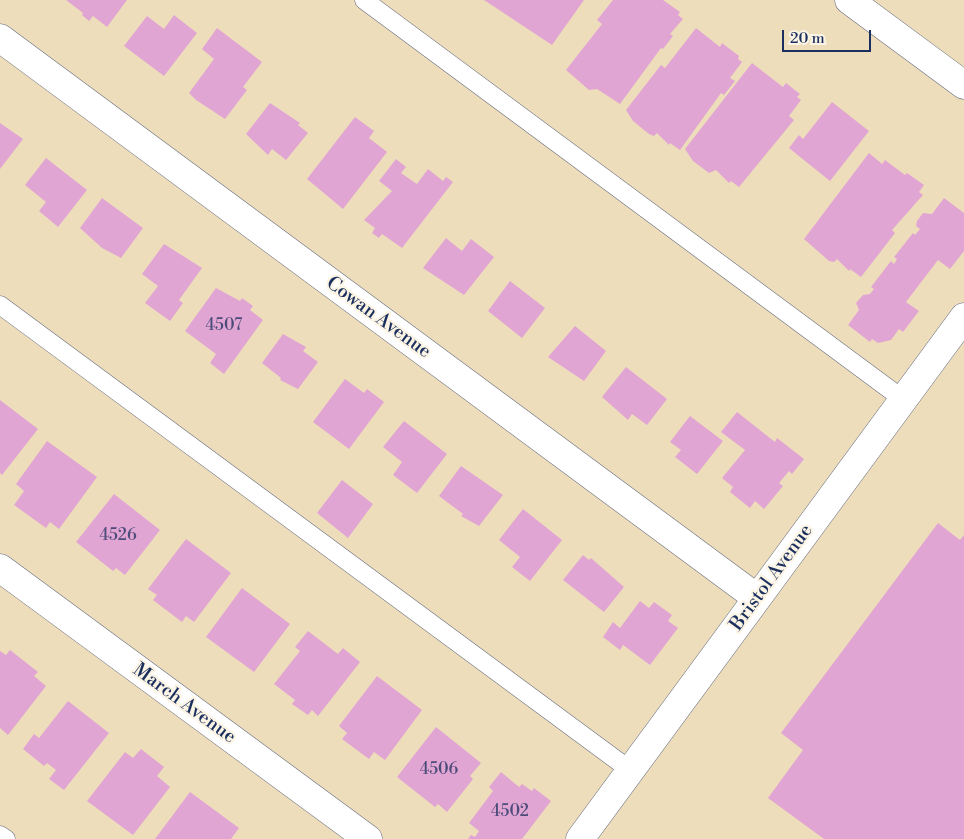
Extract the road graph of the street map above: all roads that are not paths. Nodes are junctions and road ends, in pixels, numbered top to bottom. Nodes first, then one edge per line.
1 (364, 0) edge
2 (849, 0) edge
3 (0, 38) edge
4 (964, 85) edge
5 (0, 305) edge
6 (964, 318) edge
7 (904, 400) junction
8 (0, 568) edge
9 (757, 598) junction
10 (630, 770) junction
11 (0, 835) edge
12 (6, 839) edge
13 (368, 839) edge
14 (580, 839) edge

1 - 7 lane
2 - 4 street
3 - 9 street, Cowan Avenue
5 - 10 lane
6 - 7 street, Bristol Avenue
7 - 9 street, Bristol Avenue
8 - 13 street, March Avenue
9 - 10 street, Bristol Avenue
10 - 14 street, Bristol Avenue
11 - 12 lane

